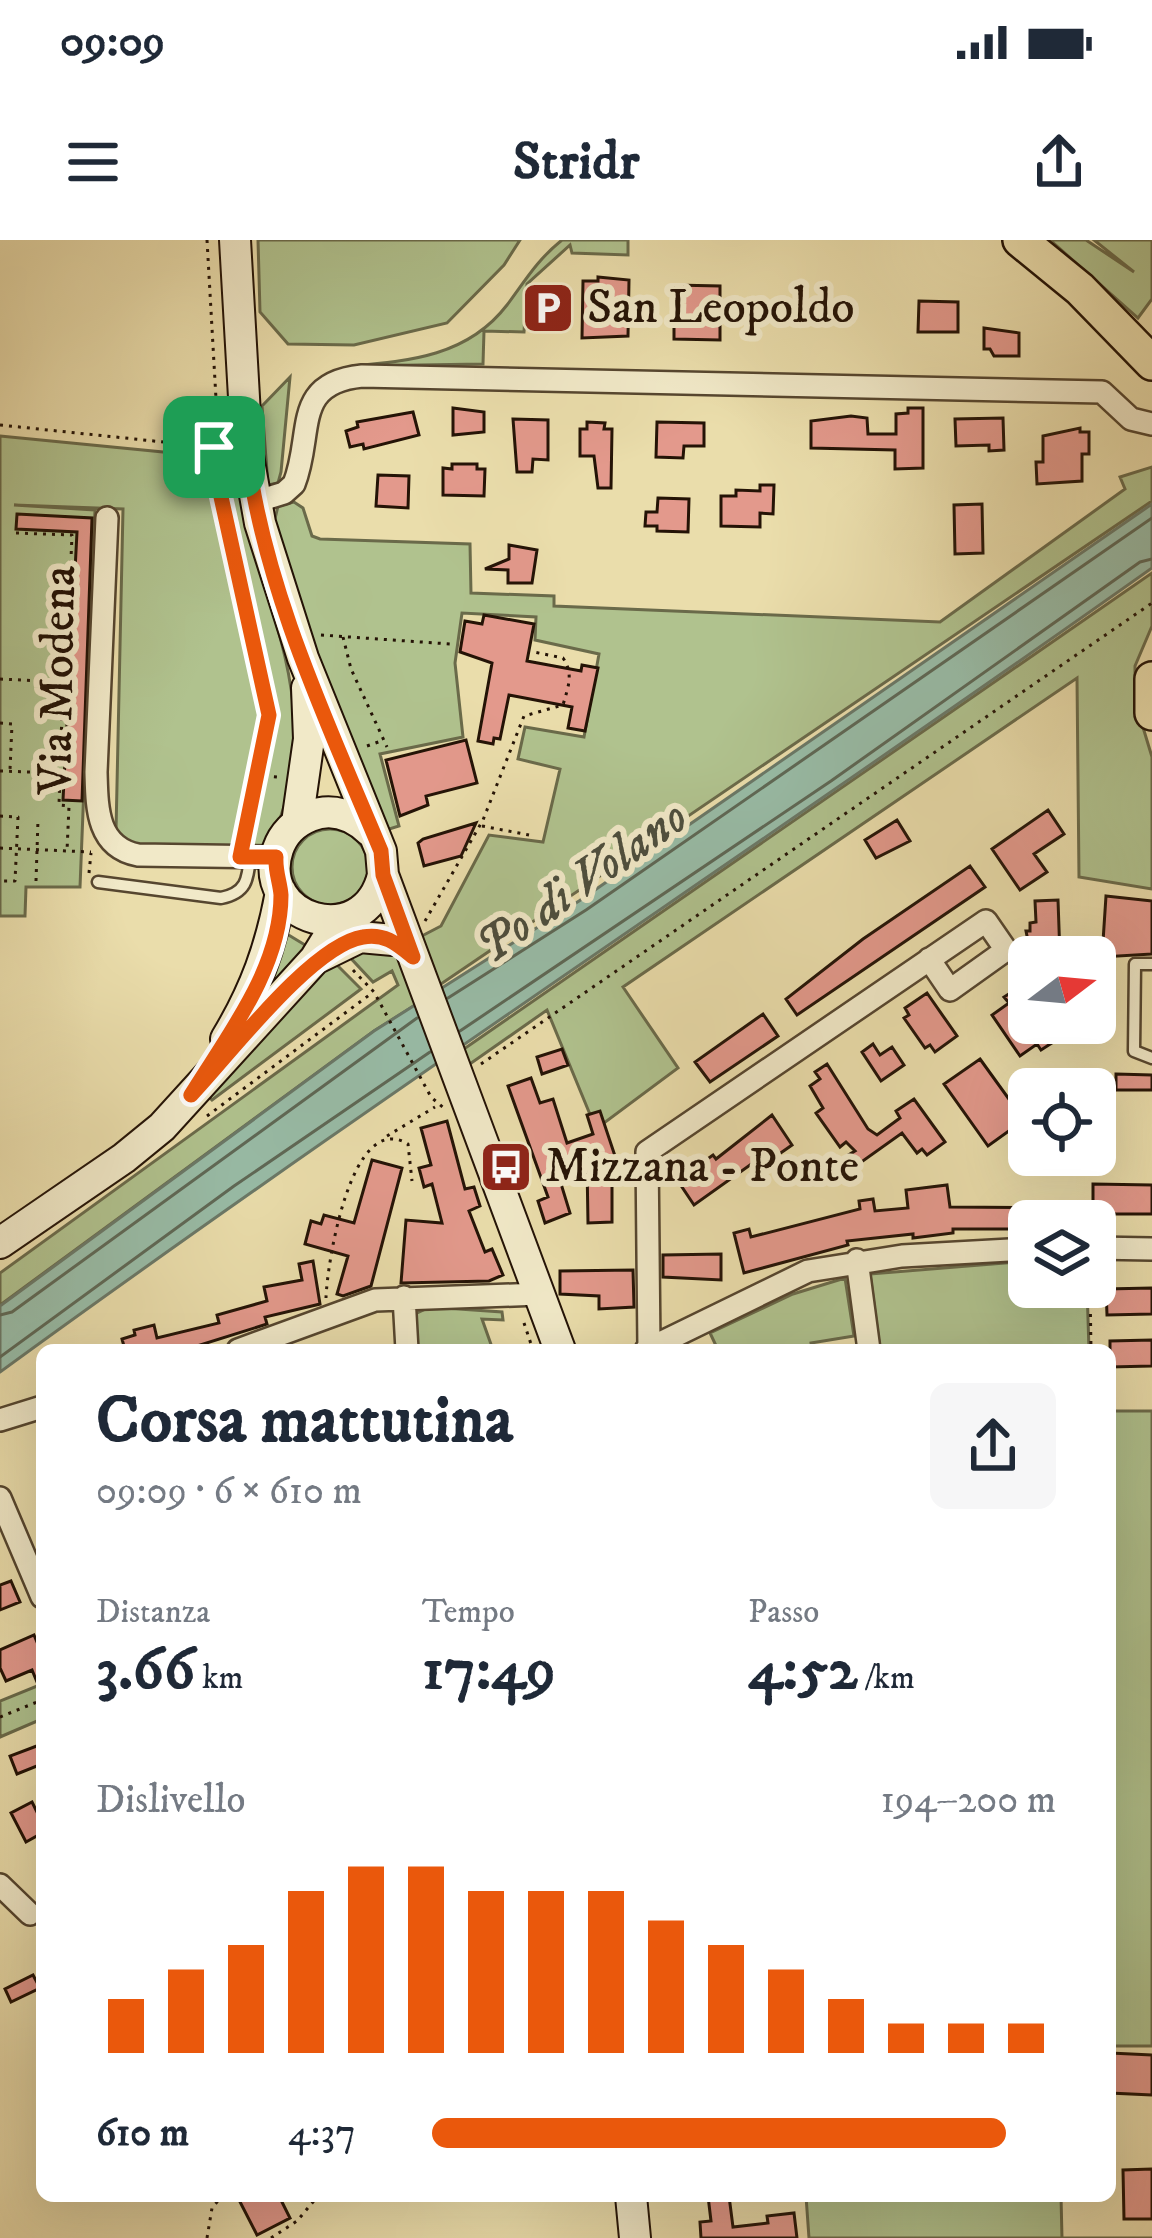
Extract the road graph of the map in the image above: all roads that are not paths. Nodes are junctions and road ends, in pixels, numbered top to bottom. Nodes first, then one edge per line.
1 (235, 240) edge
2 (1020, 240) edge
3 (1152, 363) edge
4 (1150, 422) edge
5 (255, 502) junction
6 (106, 518) dead end
7 (299, 646) junction
8 (1152, 680) edge
9 (1152, 713) edge
10 (297, 823) junction
11 (370, 831) junction
12 (255, 857) junction
13 (383, 875) junction
14 (98, 882) road end
15 (281, 892) junction
16 (344, 918) junction
17 (408, 953) junction
18 (315, 959) junction
19 (929, 959) dead end
20 (1152, 964) edge
21 (1152, 1058) edge
22 (191, 1095) junction
23 (0, 1244) edge
24 (1116, 1248) edge
25 (1152, 1249) edge
26 (1008, 1250) edge
27 (857, 1260) junction
28 (539, 1294) junction
29 (404, 1297) junction
30 (254, 1344) edge
31 (407, 1344) edge
32 (558, 1344) edge
33 (647, 1344) edge
34 (657, 1344) edge
35 (868, 1344) edge
36 (36, 1409) edge
37 (0, 1420) edge
38 (0, 1498) edge
39 (36, 1583) edge
40 (0, 1885) edge
41 (30, 1914) dead end
42 (631, 2202) edge
43 (634, 2238) edge

1 - 5 main road
2 - 3 main road
4 - 5 street
5 - 7 main road
6 - 12 street, Via Modena
7 - 10 main road
7 - 11 main road
8 - 9 main road
10 - 11 main road
10 - 12 main road
11 - 13 main road
12 - 14 lane
12 - 15 main road
13 - 16 main road
13 - 17 main road
15 - 16 main road
15 - 22 main road
16 - 17 main road
16 - 18 main road
17 - 18 main road
17 - 28 main road
18 - 22 main road
19 - 33 street
20 - 21 lane
22 - 23 main road
24 - 25 street
26 - 27 street
27 - 34 street
27 - 35 street
28 - 29 street
28 - 32 main road
29 - 30 street
29 - 31 street
36 - 37 street
38 - 39 street
40 - 41 street
42 - 43 main road

